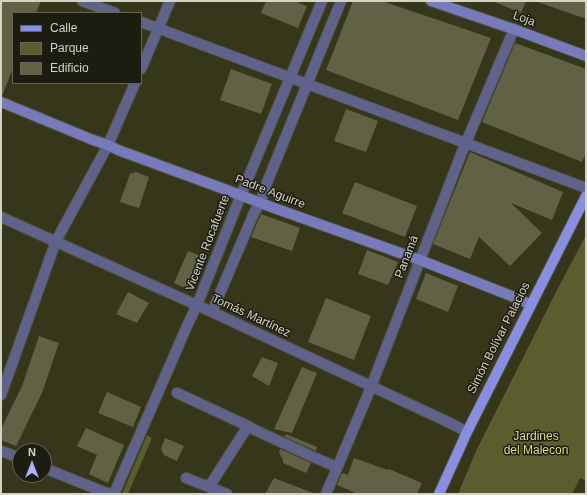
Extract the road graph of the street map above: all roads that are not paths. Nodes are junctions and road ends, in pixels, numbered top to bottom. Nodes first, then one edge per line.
1 (82, 1) edge
2 (170, 1) edge
3 (322, 1) edge
4 (341, 1) edge
5 (431, 1) edge
6 (112, 12) edge
7 (142, 22) edge
8 (158, 29) junction
9 (514, 29) junction
10 (586, 56) edge
11 (142, 67) edge
12 (290, 78) junction
13 (135, 84) edge
14 (307, 84) junction
15 (1, 102) edge
16 (466, 144) junction
17 (108, 145) junction
18 (586, 188) edge
19 (241, 195) junction
20 (586, 196) edge
21 (260, 202) junction
22 (1, 217) edge
23 (56, 241) junction
24 (420, 260) junction
25 (531, 305) junction
26 (197, 306) junction
27 (212, 312) junction
28 (371, 387) junction
29 (177, 394) dead end
30 (1, 395) edge
31 (248, 426) junction
32 (467, 432) junction
33 (1, 451) edge
34 (12, 455) edge
35 (337, 467) junction
36 (52, 471) edge
37 (186, 478) dead end
38 (209, 487) junction
39 (109, 494) edge
40 (114, 494) edge
41 (227, 494) edge
42 (326, 494) edge
43 (439, 494) edge

1 - 6 street
2 - 8 street
3 - 12 street, Vicente Rocafuerte
4 - 14 street
5 - 9 main road, Loja
7 - 8 street
8 - 11 street
8 - 12 street
9 - 10 main road, Loja
9 - 16 street, Panamá
12 - 14 street
12 - 19 street, Vicente Rocafuerte
13 - 17 street
14 - 16 street
14 - 21 street
15 - 17 main road, Padre Aguirre
16 - 18 street
16 - 24 street, Panamá
17 - 19 main road, Padre Aguirre
17 - 23 street
19 - 21 main road, Padre Aguirre
19 - 26 street, Vicente Rocafuerte
20 - 25 main road, Simón Bolívar Palacios
21 - 24 main road, Padre Aguirre
21 - 27 street
22 - 23 street, Tomás Martínez
23 - 26 street, Tomás Martínez
23 - 30 street
24 - 25 main road, Padre Aguirre
24 - 28 street, Panamá
25 - 32 main road, Simón Bolívar Palacios
26 - 27 street, Tomás Martínez
26 - 40 street, Vicente Rocafuerte
27 - 28 street, Tomás Martínez
28 - 32 street, Tomás Martínez
28 - 35 street, Panamá
29 - 31 street
31 - 35 street
31 - 38 street
32 - 43 main road, Simón Bolívar Palacios
33 - 34 street
35 - 42 street, Panamá
36 - 39 street
37 - 38 street
38 - 41 street

